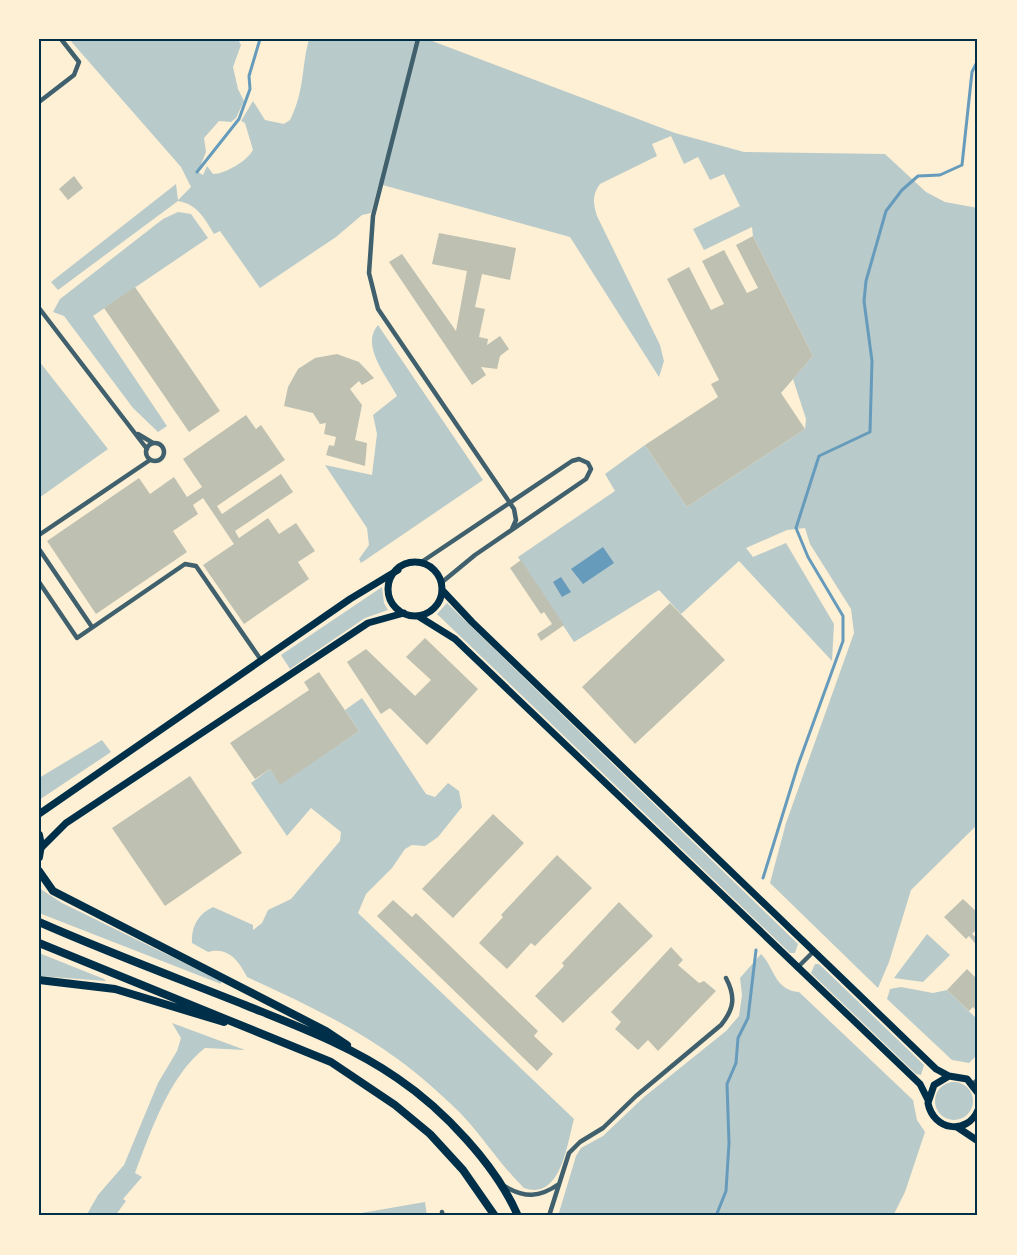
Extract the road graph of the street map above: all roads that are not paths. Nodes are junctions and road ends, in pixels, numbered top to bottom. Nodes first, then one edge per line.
1 (62, 39) edge
2 (418, 39) edge
3 (39, 102) edge
4 (39, 308) edge
5 (132, 429) junction
6 (153, 443) junction
7 (147, 449) junction
8 (150, 460) junction
9 (510, 503) junction
10 (512, 530) junction
11 (39, 535) edge
12 (39, 549) edge
13 (420, 563) junction
14 (398, 570) junction
15 (39, 582) edge
16 (442, 586) junction
17 (404, 613) junction
18 (418, 616) junction
19 (92, 627) junction
20 (261, 660) junction
21 (39, 814) edge
22 (39, 835) edge
23 (40, 852) edge
24 (39, 871) edge
25 (39, 922) edge
26 (39, 943) edge
27 (814, 951) junction
28 (798, 968) junction
29 (726, 978) dead end
30 (39, 980) edge
31 (296, 1047) junction
32 (365, 1059) junction
33 (949, 1076) junction
34 (975, 1082) edge
35 (978, 1093) edge
36 (928, 1100) junction
37 (978, 1110) edge
38 (957, 1127) junction
39 (978, 1141) edge
40 (559, 1184) junction
41 (501, 1185) junction
42 (495, 1216) edge
43 (518, 1216) edge
44 (549, 1216) edge

1 - 3 street
2 - 9 street
4 - 5 street
5 - 6 street
5 - 7 street
6 - 7 street
6 - 8 street
7 - 8 street
8 - 11 street
9 - 10 street
9 - 10 street
9 - 13 street
10 - 16 street
12 - 19 street
13 - 14 main road
13 - 16 main road
14 - 17 main road
14 - 20 main road
15 - 19 street
16 - 18 main road
16 - 27 main road
17 - 18 main road
17 - 23 main road
18 - 28 main road
19 - 20 street
20 - 21 main road
22 - 23 highway
24 - 32 highway
25 - 32 highway
26 - 31 highway
27 - 28 street
27 - 33 main road
28 - 36 main road
29 - 40 street
30 - 31 highway
31 - 42 highway
32 - 41 highway
33 - 34 main road
33 - 36 main road
34 - 35 main road
36 - 38 main road
37 - 38 main road
38 - 39 main road
40 - 41 street
40 - 44 street
41 - 43 highway

